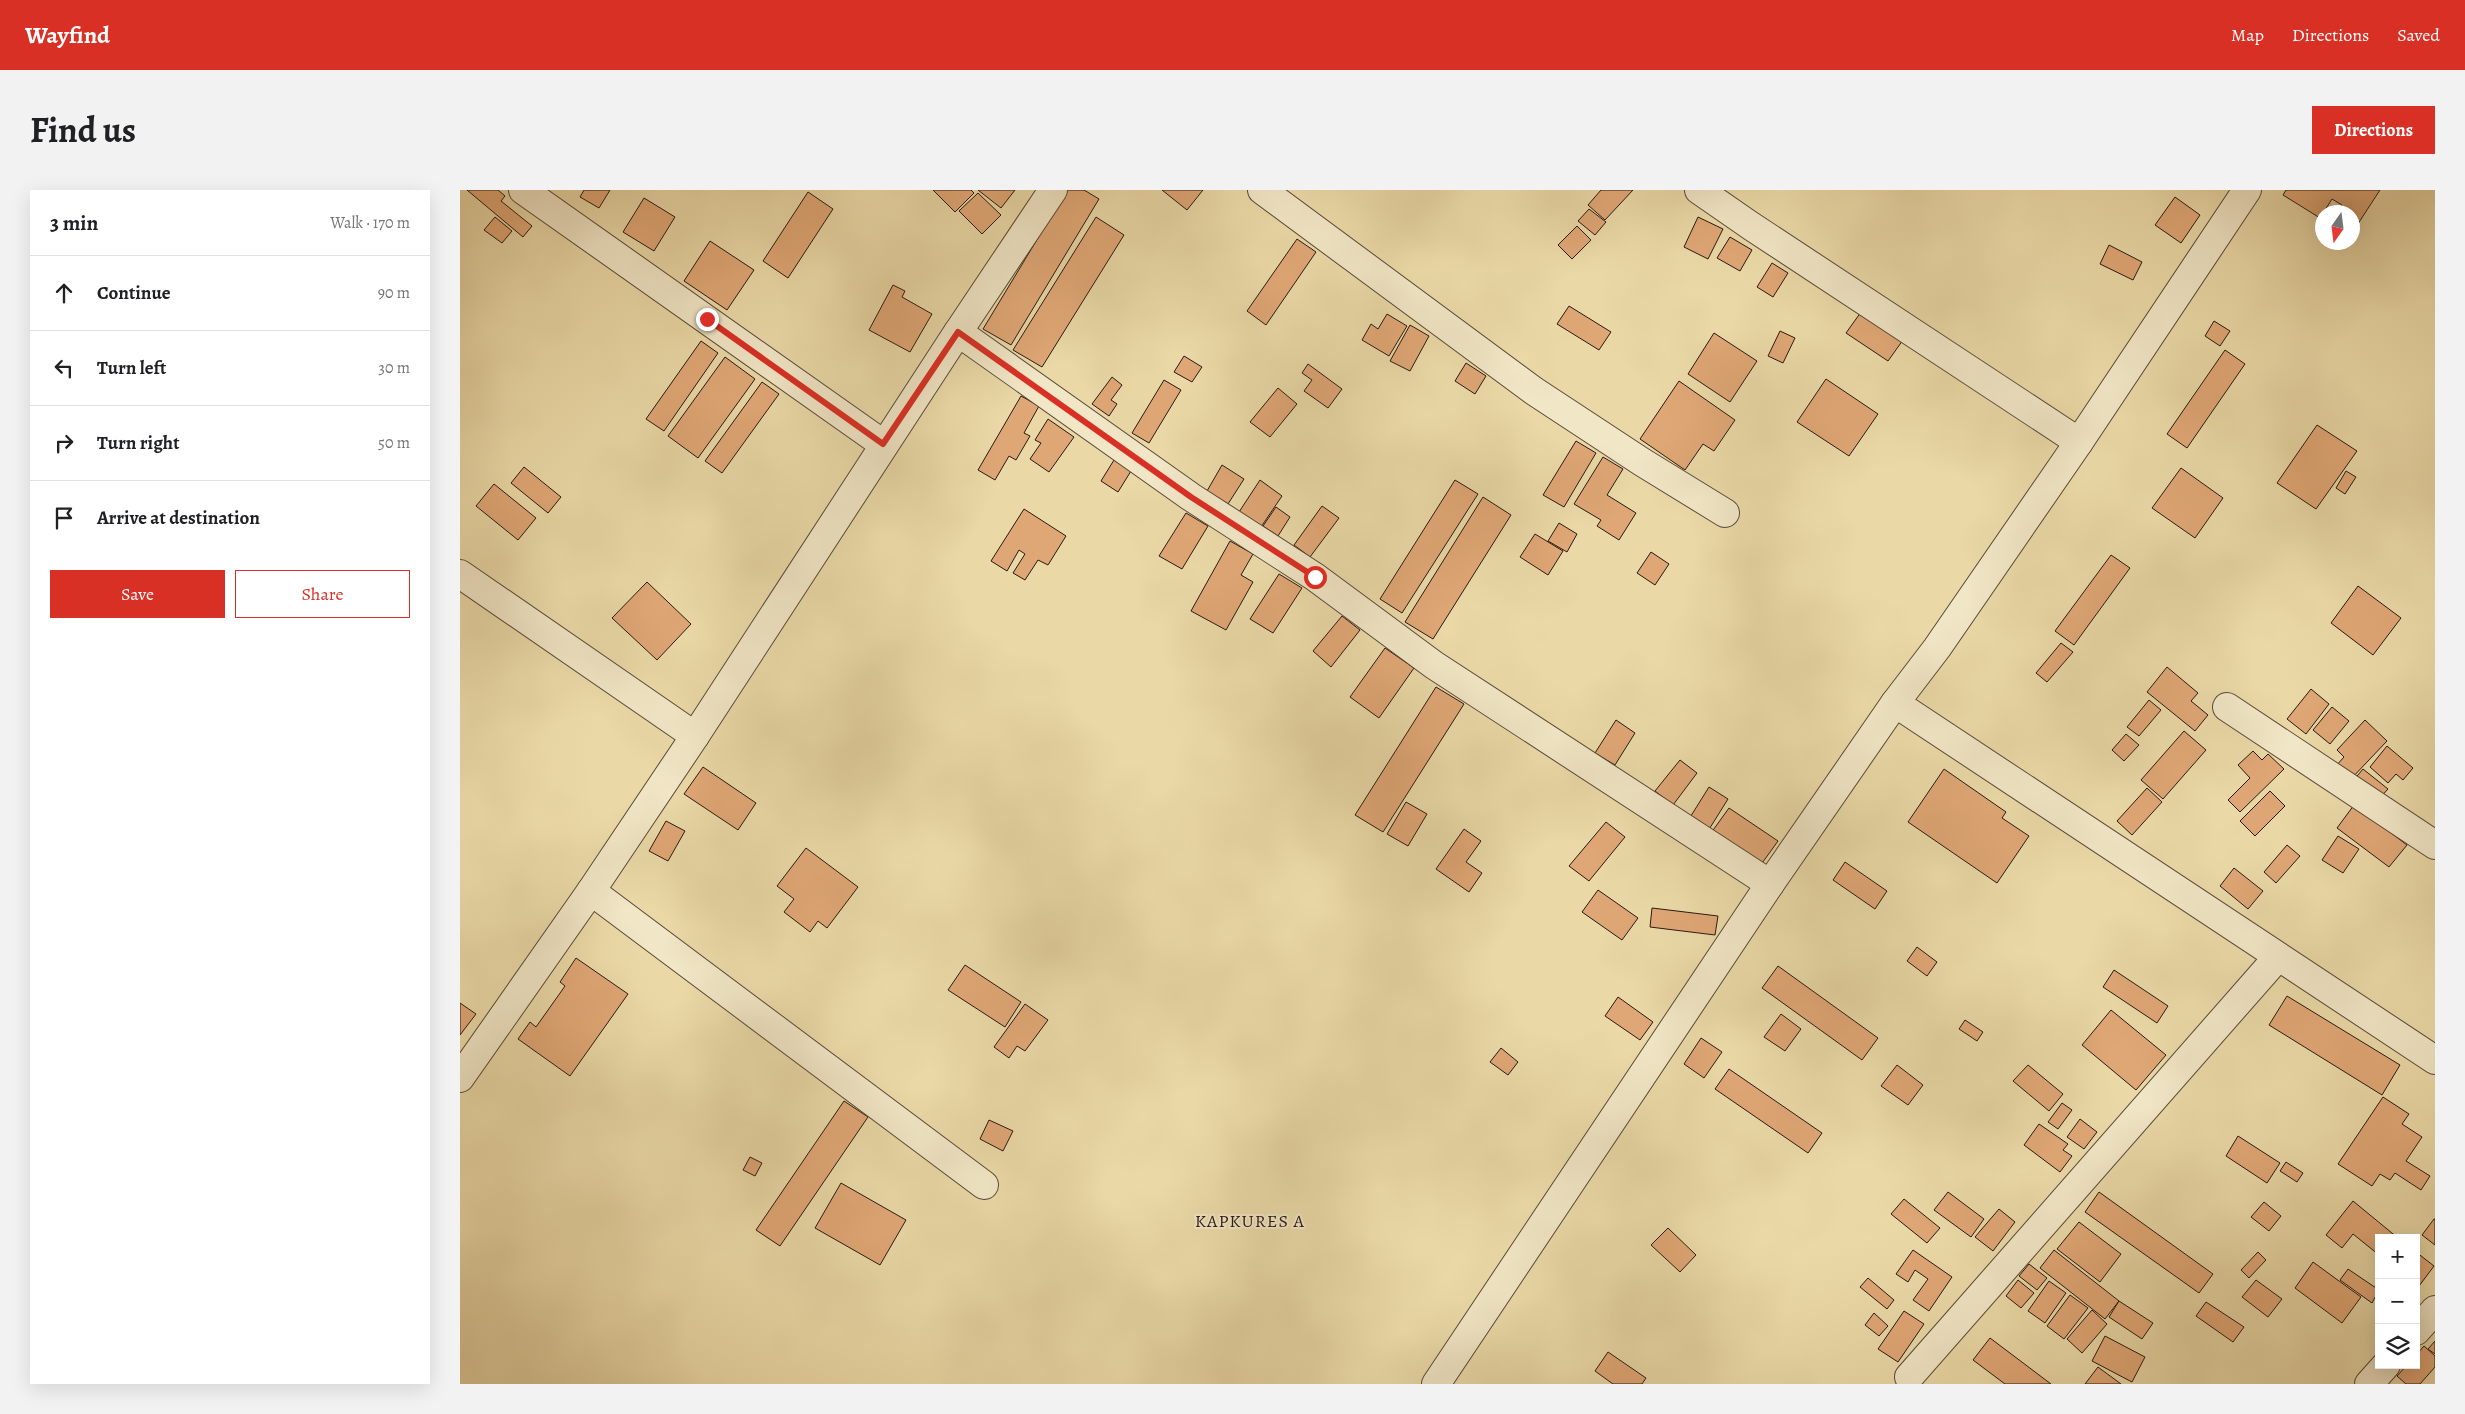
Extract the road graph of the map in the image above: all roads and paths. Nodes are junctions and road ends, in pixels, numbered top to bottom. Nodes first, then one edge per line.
1 (522, 190) edge
2 (1053, 190) edge
3 (1262, 190) edge
4 (1699, 190) edge
5 (2246, 190) edge
6 (958, 332) junction
7 (2079, 442) junction
8 (883, 444) junction
9 (1725, 513) dead end
10 (460, 574) edge
11 (1895, 702) junction
12 (2227, 707) dead end
13 (695, 736) junction
14 (2435, 844) edge
15 (1770, 884) junction
16 (592, 891) junction
17 (2277, 958) junction
18 (2435, 1060) edge
19 (460, 1078) edge
20 (984, 1185) dead end
21 (2435, 1310) edge
22 (2420, 1327) edge
23 (2382, 1369) edge
24 (1909, 1377) dead end
25 (1436, 1384) edge
26 (2369, 1384) edge

1 - 8 street
2 - 6 street
3 - 9 street
4 - 7 street
5 - 7 street
6 - 8 street
6 - 15 street
7 - 11 street
8 - 13 street
10 - 13 street
11 - 15 street
11 - 17 street
12 - 14 street
13 - 16 street
15 - 25 street
16 - 19 street
16 - 20 street
17 - 18 street
17 - 24 street
21 - 22 street
23 - 26 street

